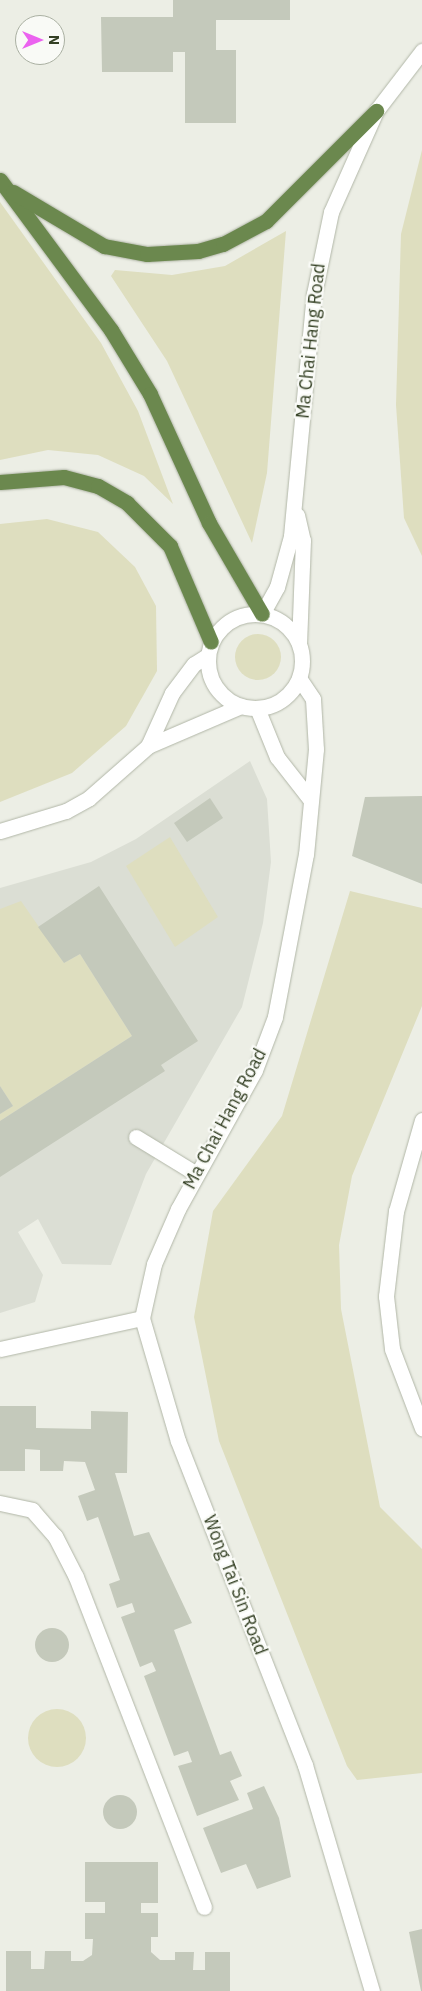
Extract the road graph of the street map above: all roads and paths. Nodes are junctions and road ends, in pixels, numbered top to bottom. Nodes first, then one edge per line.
1 (422, 51) edge
2 (376, 111) junction
3 (2, 182) edge
4 (0, 482) edge
5 (295, 507) junction
6 (262, 614) junction
7 (299, 643) junction
8 (209, 649) junction
9 (299, 678) junction
10 (241, 706) junction
11 (257, 708) junction
12 (148, 746) junction
13 (309, 798) junction
14 (2, 829) edge
15 (422, 1120) edge
16 (136, 1137) dead end
17 (195, 1173) junction
18 (142, 1318) junction
19 (0, 1349) edge
20 (422, 1428) edge
21 (0, 1503) edge
22 (204, 1906) dead end
23 (372, 1991) edge

1 - 2 main road, Ma Chai Hang Road
2 - 3 highway
2 - 5 main road, Ma Chai Hang Road
3 - 6 highway
4 - 8 highway
5 - 6 main road, Ma Chai Hang Road
5 - 7 main road, Ma Chai Hang Road
6 - 7 main road
6 - 8 main road
7 - 9 main road, Ma Chai Hang Road
8 - 10 main road
8 - 12 main road
9 - 11 main road
9 - 13 main road, Ma Chai Hang Road
10 - 11 main road
10 - 12 main road
11 - 13 main road
12 - 14 main road
13 - 17 main road, Ma Chai Hang Road
15 - 20 main road
16 - 17 main road
17 - 18 main road, Ma Chai Hang Road
18 - 19 main road
18 - 23 main road, Wong Tai Sin Road
21 - 22 main road

